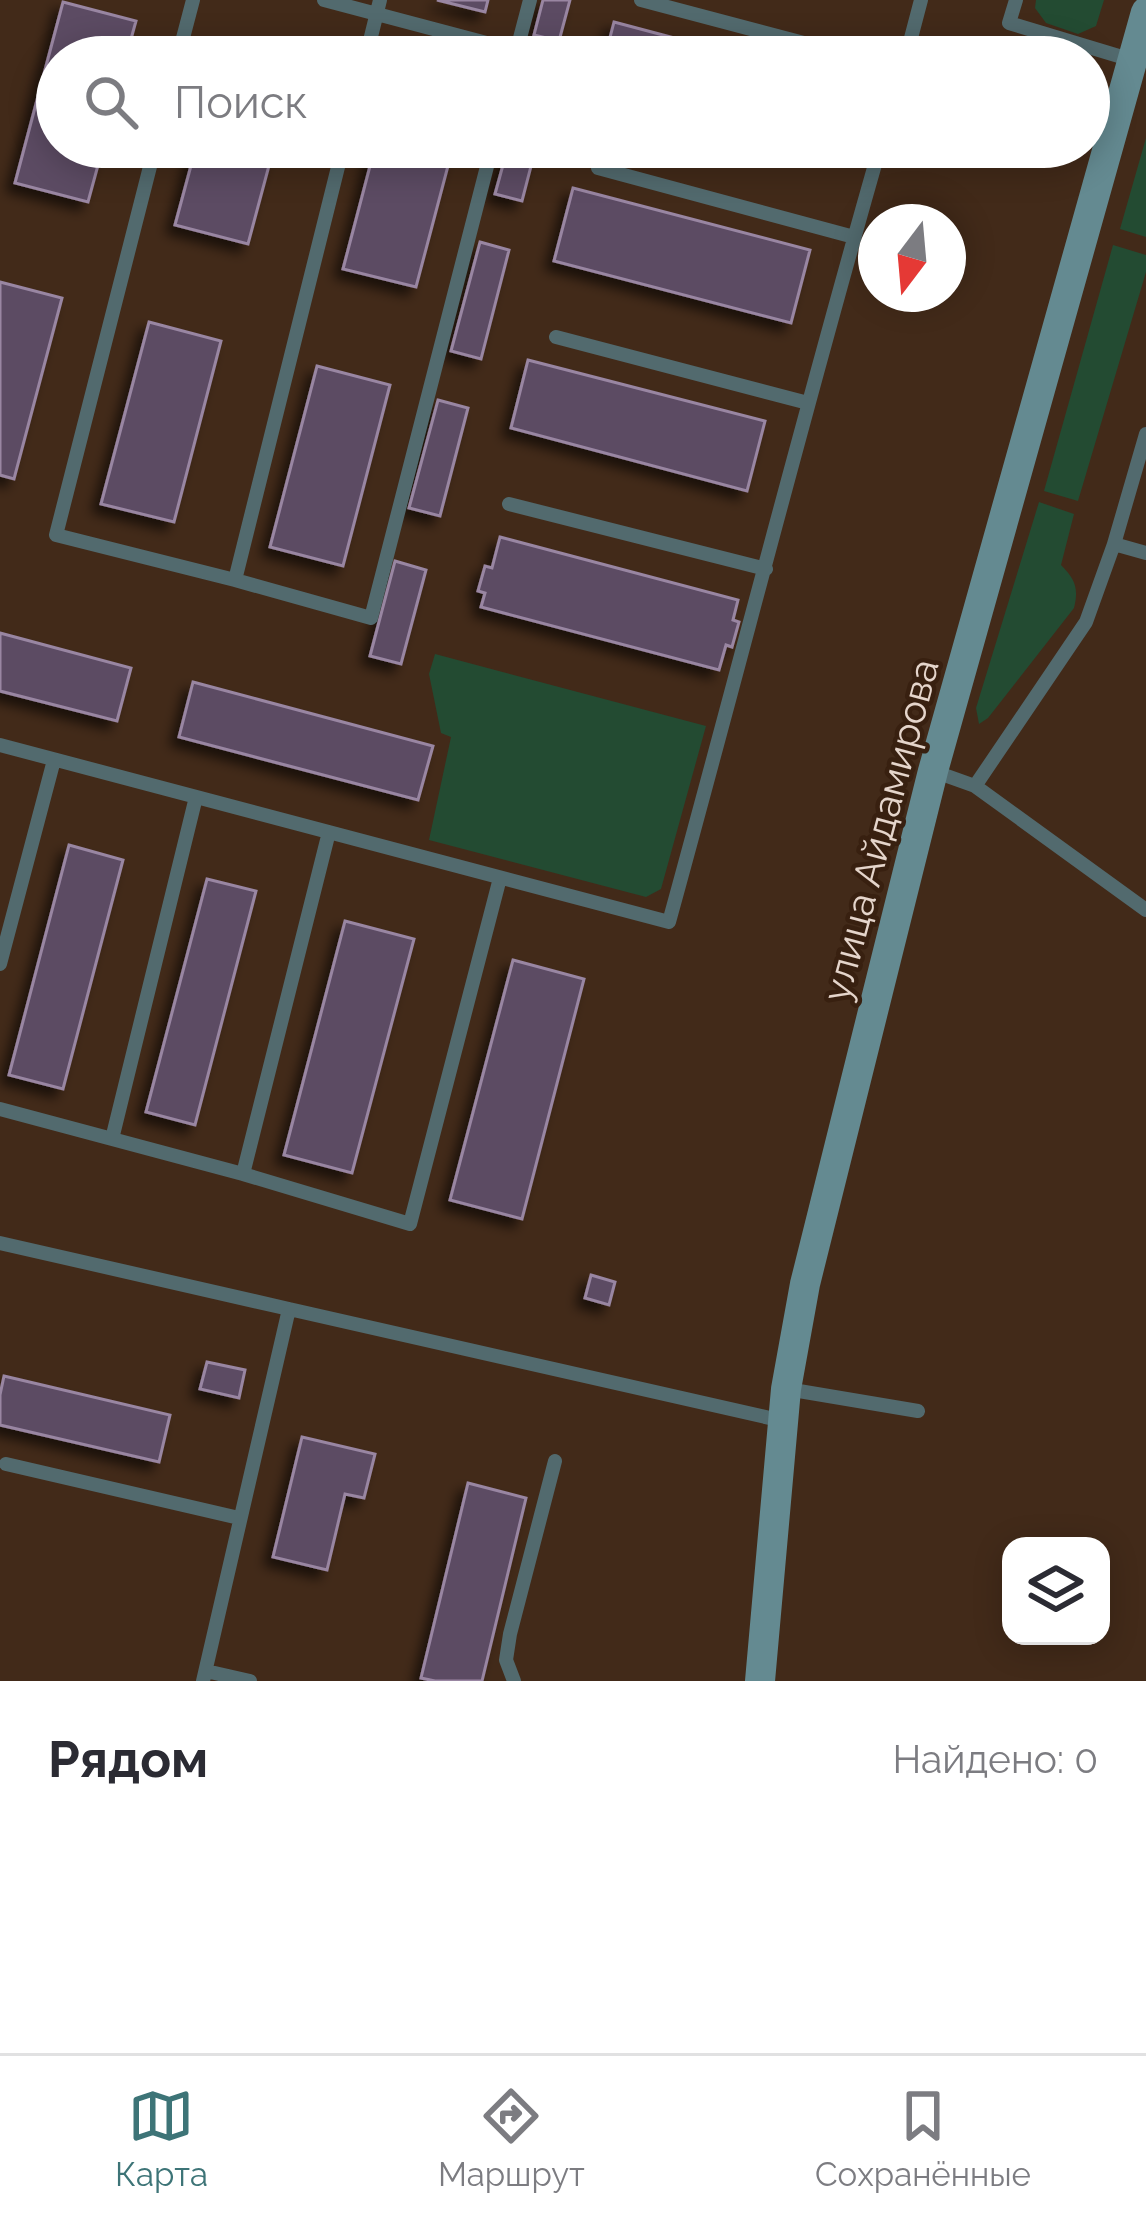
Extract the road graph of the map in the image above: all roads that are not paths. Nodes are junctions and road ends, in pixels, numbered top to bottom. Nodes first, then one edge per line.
1 (193, 0) edge
2 (324, 0) edge
3 (530, 0) edge
4 (641, 0) edge
5 (921, 0) edge
6 (1016, 0) edge
7 (378, 6) edge
8 (1146, 12) edge
9 (184, 36) edge
10 (370, 36) edge
11 (464, 36) edge
12 (521, 36) edge
13 (777, 36) edge
14 (912, 36) edge
15 (1052, 36) edge
16 (1110, 53) edge
17 (1132, 60) junction
18 (1110, 139) edge
19 (149, 168) edge
20 (338, 168) edge
21 (487, 168) edge
22 (598, 168) dead end
23 (874, 168) edge
24 (1102, 168) edge
25 (854, 237) junction
26 (556, 337) dead end
27 (808, 403) junction
28 (1146, 434) edge
29 (509, 503) dead end
30 (1114, 544) junction
31 (1146, 553) edge
32 (766, 569) junction
33 (235, 580) junction
34 (0, 745) edge
35 (54, 760) junction
36 (933, 771) junction
37 (975, 787) junction
38 (196, 797) junction
39 (329, 832) junction
40 (500, 878) junction
41 (1146, 910) edge
42 (0, 964) edge
43 (0, 1108) edge
44 (112, 1139) junction
45 (244, 1174) junction
46 (0, 1243) edge
47 (290, 1309) junction
48 (786, 1389) junction
49 (918, 1411) dead end
50 (783, 1421) junction
51 (555, 1462) dead end
52 (6, 1464) dead end
53 (239, 1518) junction
54 (205, 1676) edge
55 (250, 1681) edge
56 (514, 1681) edge
57 (760, 1681) edge

1 - 9 lane
2 - 7 lane
3 - 12 lane
4 - 13 lane
5 - 14 lane
6 - 15 lane
7 - 10 lane
7 - 11 lane
8 - 17 main road, улица Айдамирова
16 - 17 lane
17 - 18 main road, улица Айдамирова
19 - 33 lane
20 - 33 lane
21 - 33 lane
22 - 25 lane
23 - 25 lane
24 - 36 main road, улица Айдамирова
25 - 27 lane
26 - 27 lane
27 - 32 lane
28 - 30 lane
29 - 32 lane
30 - 31 lane
30 - 37 lane
32 - 40 lane
34 - 35 lane
35 - 38 lane
35 - 42 lane
36 - 37 lane
36 - 48 main road, улица Айдамирова
37 - 41 lane
38 - 39 lane
38 - 44 lane
39 - 40 lane
39 - 45 lane
40 - 45 lane
43 - 44 lane
44 - 45 lane
46 - 47 lane
47 - 50 lane
47 - 53 lane
48 - 49 lane
48 - 50 main road, улица Айдамирова
50 - 57 main road, улица Айдамирова
51 - 56 lane
52 - 53 lane
53 - 54 lane
54 - 55 lane

